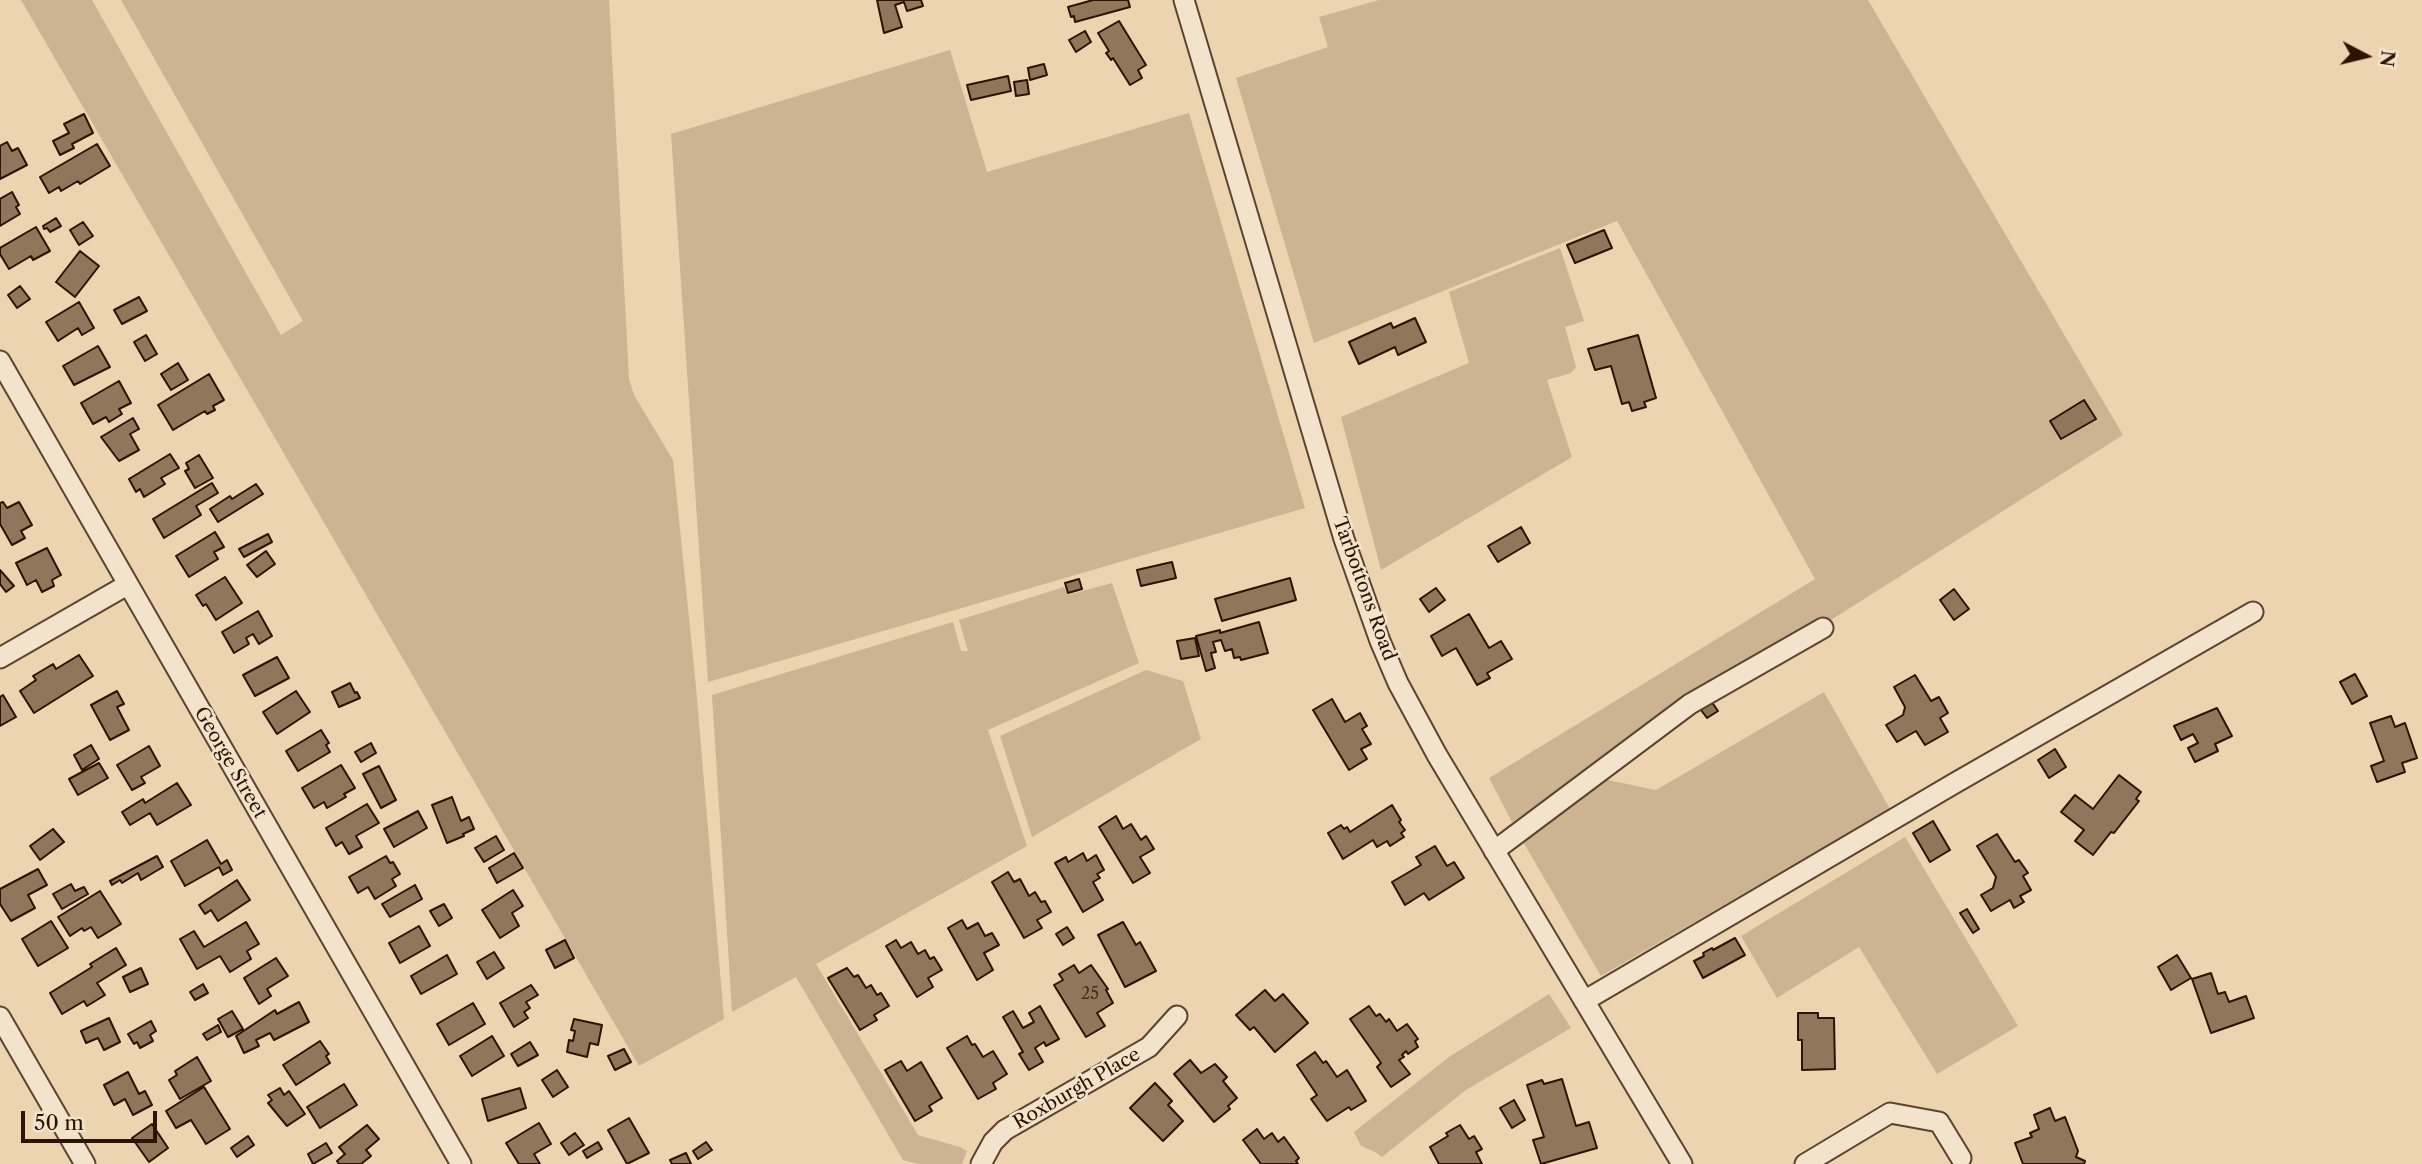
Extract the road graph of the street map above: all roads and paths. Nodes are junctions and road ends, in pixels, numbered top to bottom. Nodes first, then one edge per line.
1 (1184, 0) edge
2 (0, 361) edge
3 (127, 585) junction
4 (2253, 612) dead end
5 (1823, 628) dead end
6 (0, 658) edge
7 (1494, 851) junction
8 (1584, 1002) junction
9 (1177, 1016) dead end
10 (0, 1017) edge
11 (1961, 1158) dead end
12 (85, 1164) edge
13 (461, 1164) edge
14 (981, 1164) edge
15 (1682, 1164) edge
16 (1805, 1164) edge

1 - 7 street, Tarbottons Road
2 - 3 street, George Street
3 - 6 street
3 - 13 street, George Street
4 - 8 street
5 - 7 street
7 - 8 street, Tarbottons Road
8 - 15 street, Tarbottons Road
9 - 14 street, Roxburgh Place
10 - 12 street
11 - 16 street

